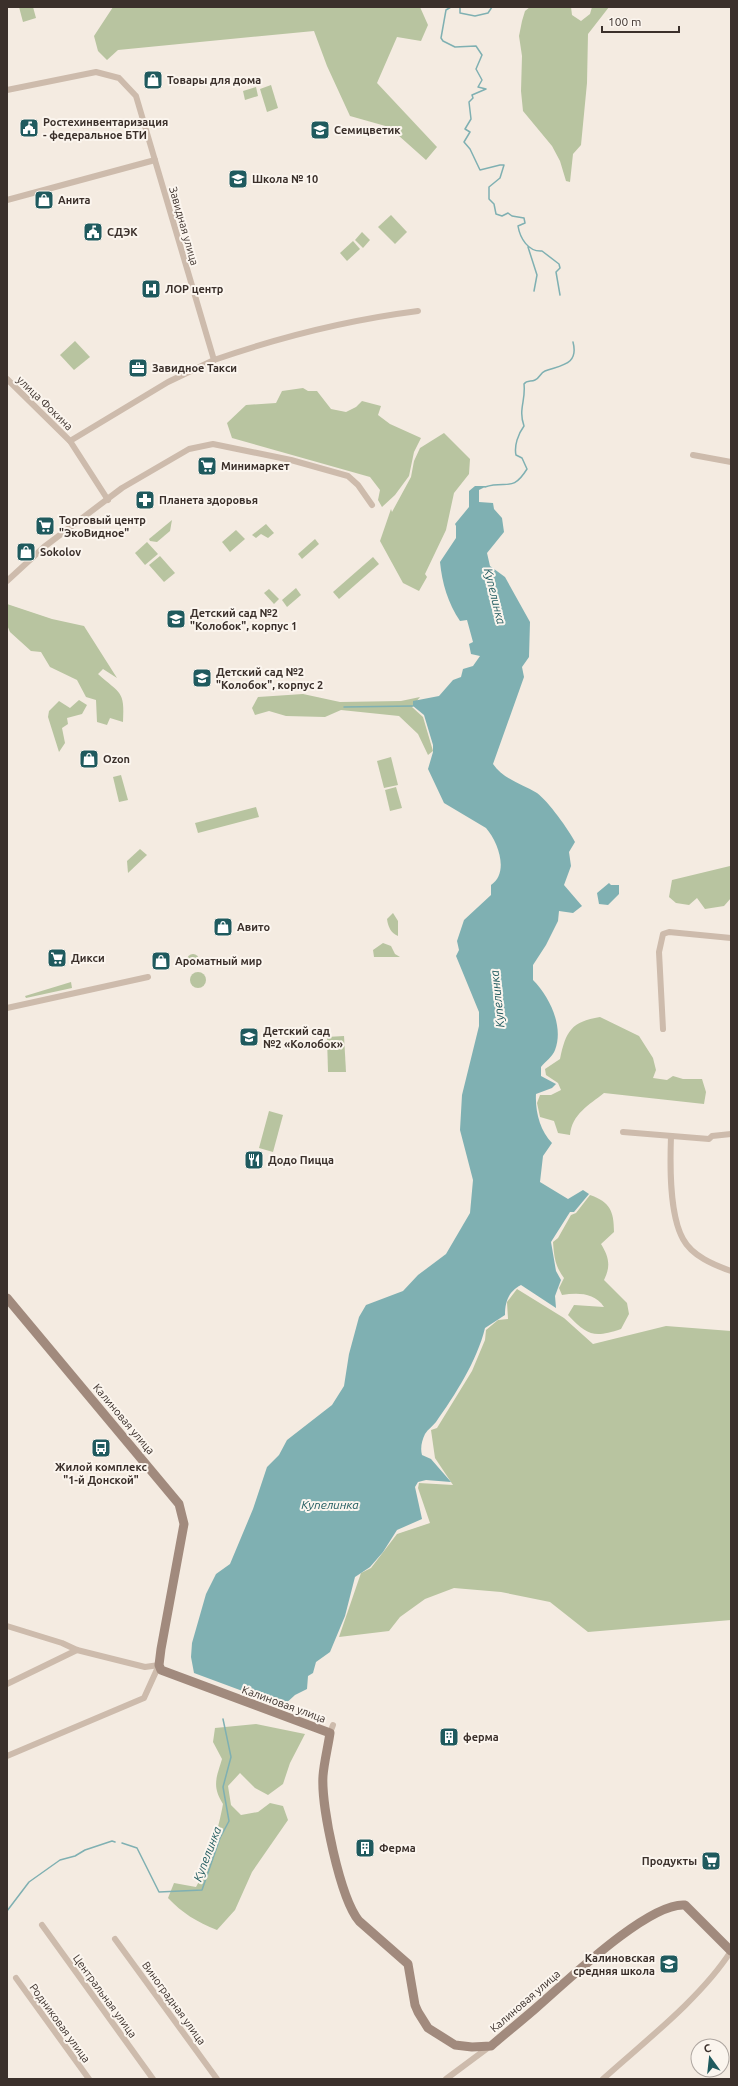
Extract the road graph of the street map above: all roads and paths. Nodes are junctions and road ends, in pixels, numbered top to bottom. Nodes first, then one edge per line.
1 (7, 90) edge
2 (155, 160) junction
3 (7, 200) edge
4 (418, 311) dead end
5 (214, 360) junction
6 (7, 380) edge
7 (70, 441) junction
8 (693, 455) dead end
9 (731, 462) edge
10 (108, 500) junction
11 (372, 505) dead end
12 (7, 581) edge
13 (731, 938) edge
14 (148, 977) dead end
15 (7, 1008) edge
16 (663, 1030) dead end
17 (623, 1132) dead end
18 (731, 1134) edge
19 (671, 1136) junction
20 (731, 1270) edge
21 (7, 1298) edge
22 (7, 1626) edge
23 (77, 1650) junction
24 (159, 1665) junction
25 (7, 1684) edge
26 (7, 1756) edge
27 (42, 1925) dead end
28 (115, 1939) dead end
29 (731, 1951) edge
30 (16, 1978) dead end
31 (491, 2046) junction
32 (89, 2079) edge
33 (153, 2079) edge
34 (216, 2079) edge
35 (446, 2079) edge
36 (603, 2079) edge

1 - 2 street, Завидная улица
2 - 3 street
2 - 5 street, Завидная улица
4 - 5 street
5 - 7 street
6 - 7 street, улица Фокина
7 - 10 street, улица Фокина
8 - 9 street
10 - 11 street
10 - 12 street
13 - 16 street
14 - 15 street
17 - 19 street
18 - 19 street
19 - 20 street
21 - 24 street, Калиновая улица
22 - 23 street
23 - 24 street
23 - 25 street
24 - 26 street
24 - 31 street, Калиновая улица
27 - 33 street, Центральная улица
28 - 34 street, Виноградная улица
29 - 31 street, Калиновая улица
29 - 36 street
30 - 32 street, Родниковая улица
31 - 35 street

